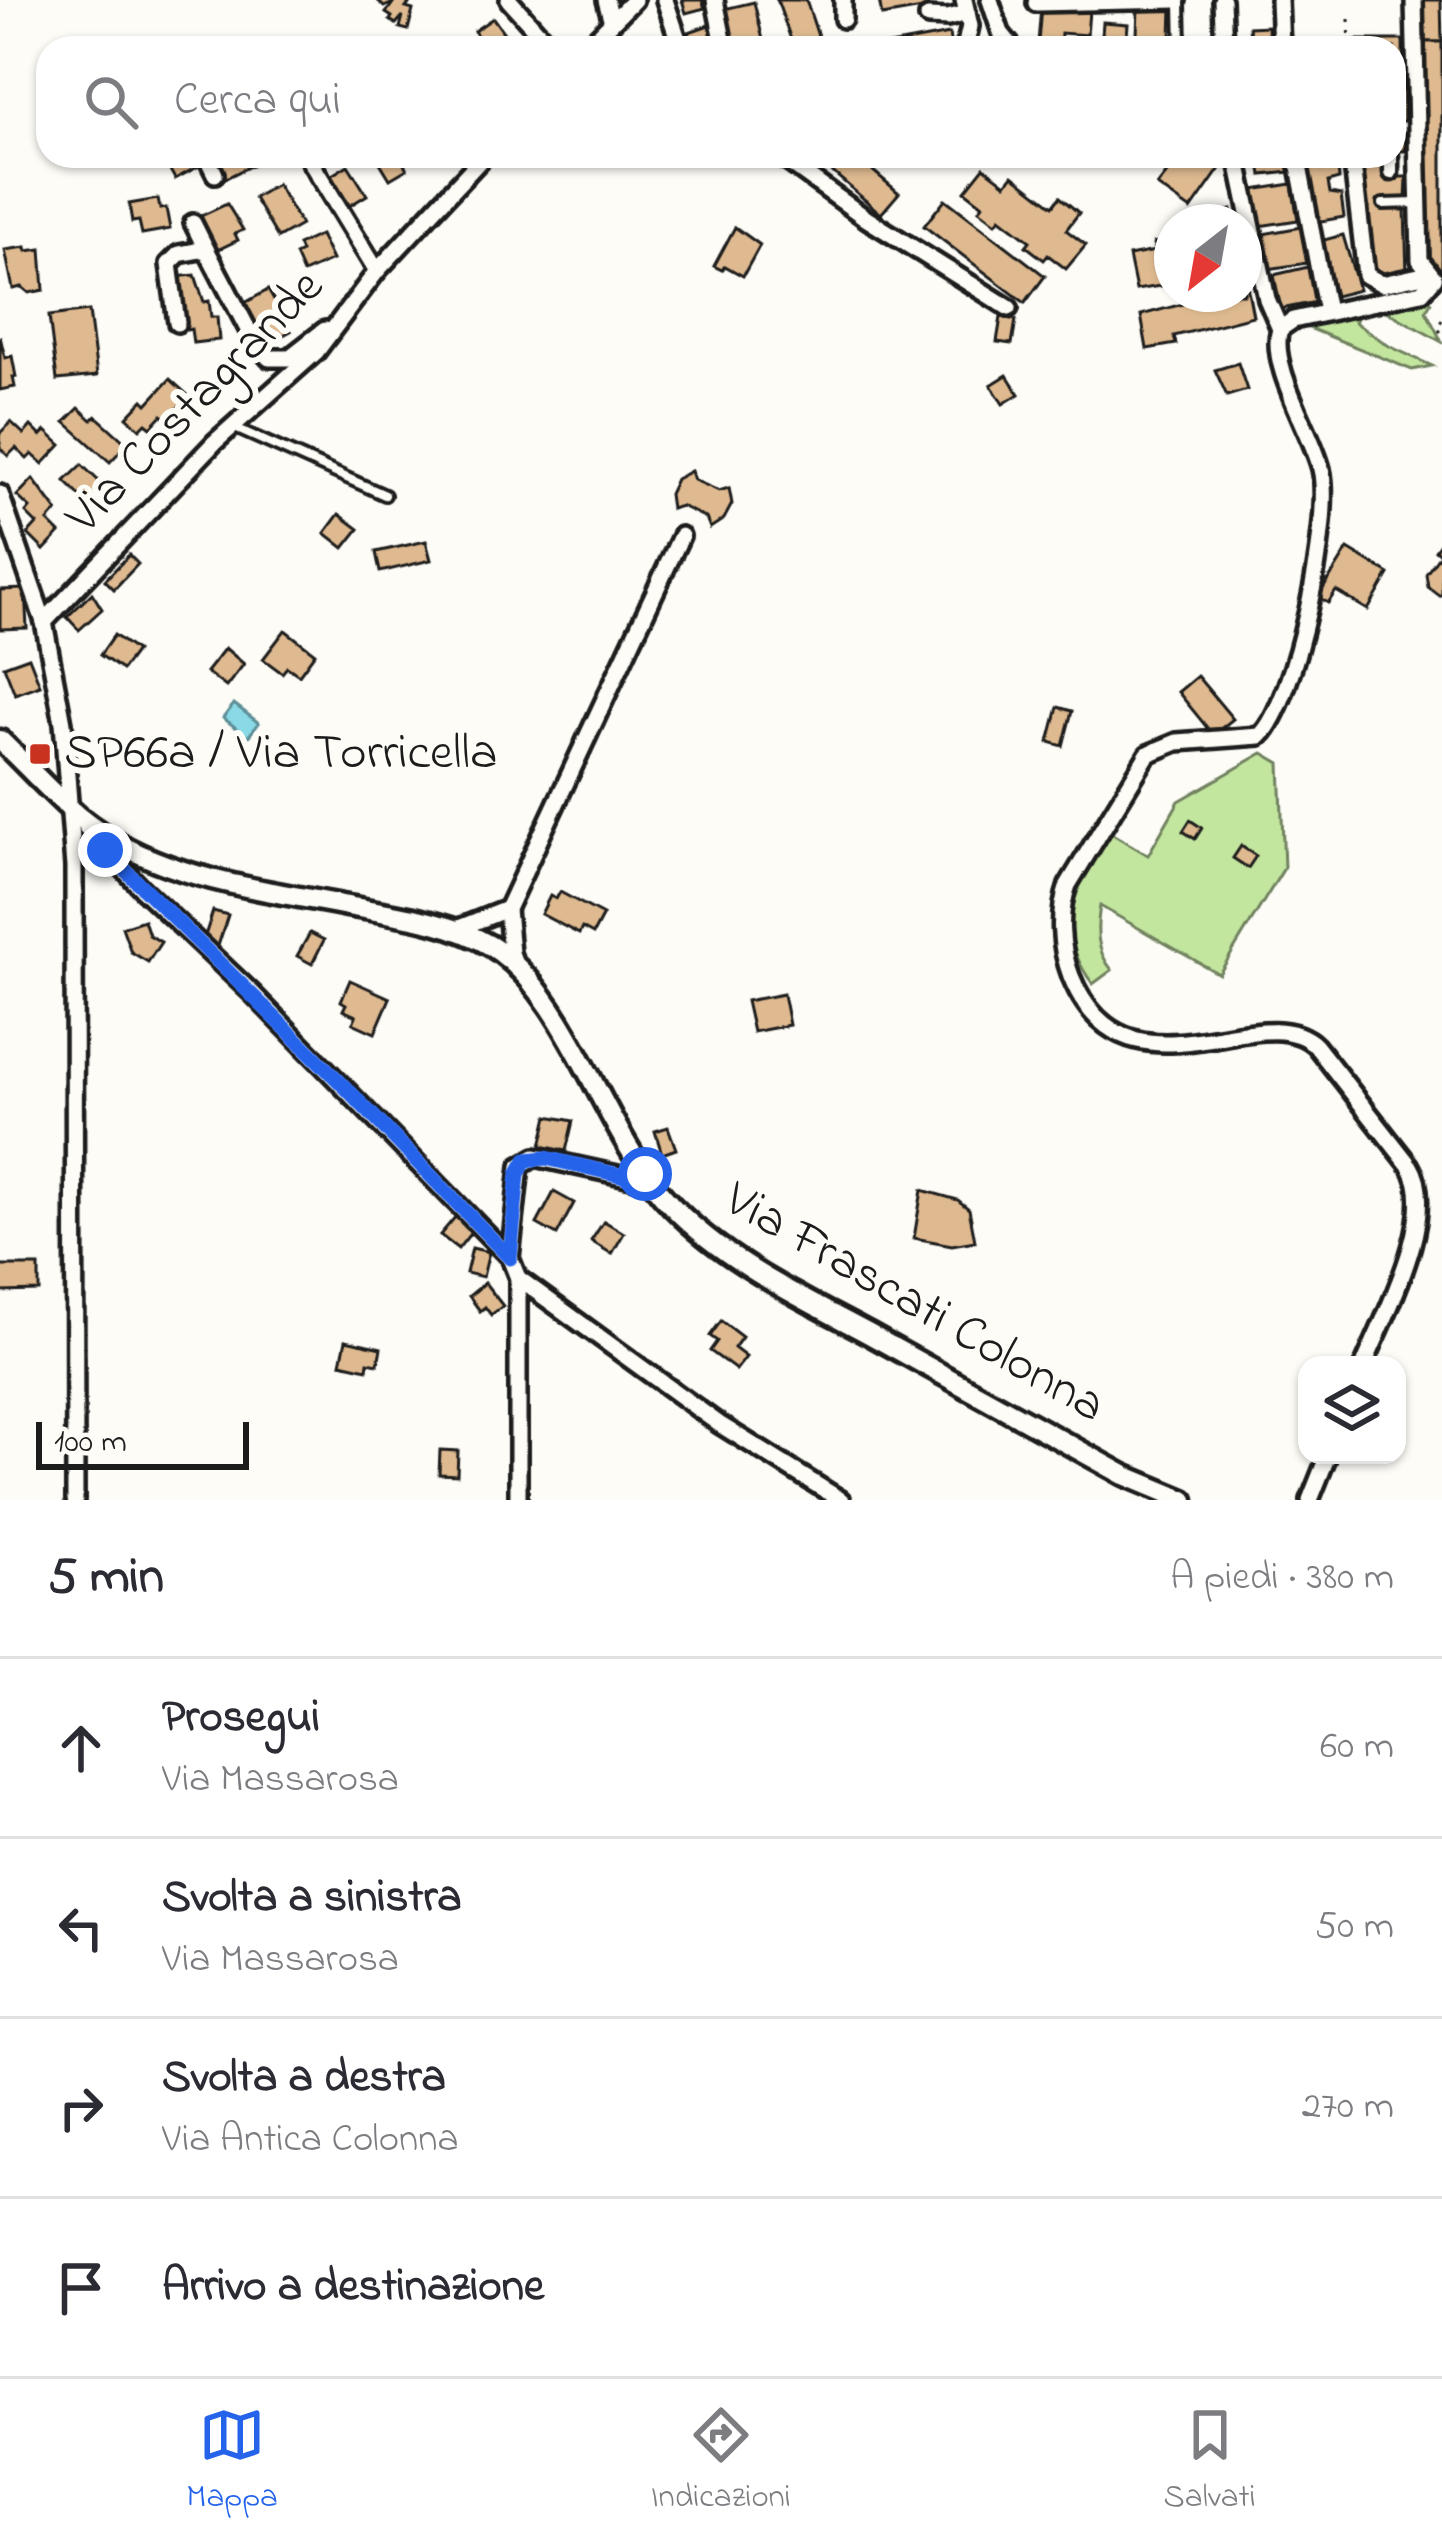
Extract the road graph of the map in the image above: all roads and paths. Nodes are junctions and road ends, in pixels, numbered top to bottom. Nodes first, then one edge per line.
1 (509, 0) edge
2 (606, 0) edge
3 (634, 0) edge
4 (665, 0) edge
5 (715, 0) edge
6 (843, 0) edge
7 (990, 0) edge
8 (1179, 0) edge
9 (1222, 0) edge
10 (1280, 0) edge
11 (1414, 0) edge
12 (1036, 3) dead end
13 (965, 7) edge
14 (928, 17) dead end
15 (843, 19) dead end
16 (1349, 19) dead end
17 (612, 22) junction
18 (541, 36) edge
19 (598, 36) edge
20 (677, 36) edge
21 (722, 36) edge
22 (1003, 36) edge
23 (1180, 36) edge
24 (1224, 36) edge
25 (1281, 36) edge
26 (1350, 36) edge
27 (212, 168) edge
28 (314, 168) edge
29 (473, 168) edge
30 (797, 168) edge
31 (1236, 168) edge
32 (1299, 168) edge
33 (1353, 168) edge
34 (1392, 168) edge
35 (1391, 173) dead end
36 (215, 174) dead end
37 (1418, 203) junction
38 (1383, 204) dead end
39 (193, 223) dead end
40 (206, 249) junction
41 (377, 271) junction
42 (1435, 277) edge
43 (350, 308) junction
44 (1009, 308) dead end
45 (1328, 313) junction
46 (1442, 320) edge
47 (177, 323) dead end
48 (1280, 329) junction
49 (1442, 333) edge
50 (231, 427) junction
51 (0, 494) edge
52 (386, 495) dead end
53 (681, 536) dead end
54 (44, 622) junction
55 (0, 740) edge
56 (70, 808) junction
57 (507, 909) junction
58 (454, 930) junction
59 (518, 971) junction
60 (650, 1182) junction
61 (510, 1258) junction
62 (518, 1278) junction
63 (1368, 1356) edge
64 (1324, 1464) edge
65 (75, 1500) edge
66 (518, 1500) edge
67 (841, 1500) edge
68 (1184, 1500) edge
69 (1310, 1500) edge

1 - 18 street
2 - 17 street
3 - 17 street
4 - 20 street
5 - 21 street
6 - 15 street
7 - 22 street
8 - 12 street
8 - 23 lane
9 - 24 street
10 - 25 street
11 - 37 street
13 - 14 street
16 - 26 path
17 - 19 street
27 - 36 street
28 - 41 street
29 - 41 street, Via Costagrande
30 - 44 street
31 - 48 street
32 - 45 street
33 - 42 street
34 - 35 street
37 - 38 lane
37 - 42 street
39 - 40 street
40 - 43 street
40 - 47 street
41 - 43 street, Via Costagrande
42 - 45 street
43 - 50 street, Via Costagrande
45 - 48 street
46 - 49 path
48 - 63 street
50 - 52 lane
50 - 54 street, Via Costagrande
51 - 54 street
53 - 57 street
54 - 56 street
55 - 56 street, Via Frascati Colonna
56 - 58 street, Via Frascati Colonna
56 - 61 street
56 - 65 street
57 - 58 street
57 - 59 street
58 - 59 street, Via Frascati Colonna
59 - 60 street, Via Frascati Colonna
60 - 61 street
60 - 68 street, Via Frascati Colonna
61 - 62 street
62 - 66 street
62 - 67 street
64 - 69 street

